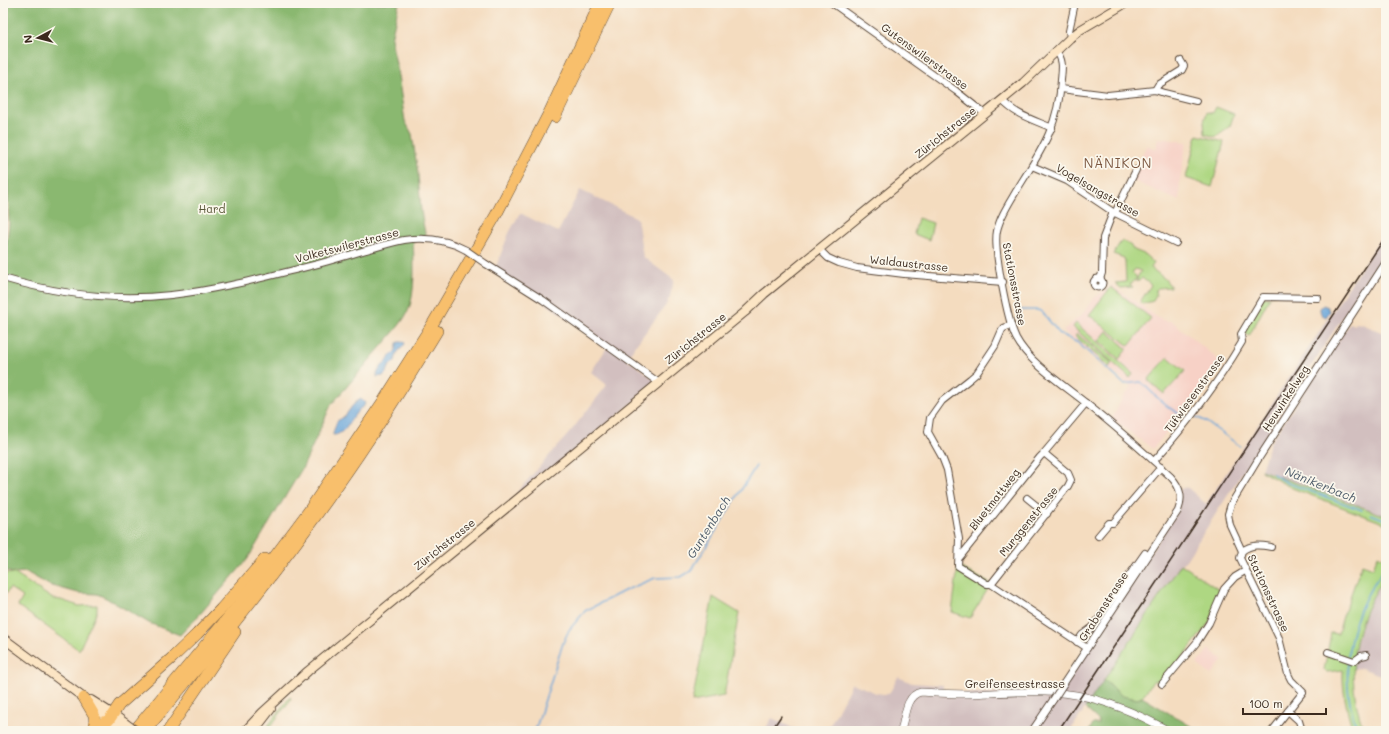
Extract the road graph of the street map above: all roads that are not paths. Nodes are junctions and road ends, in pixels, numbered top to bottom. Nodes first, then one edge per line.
1 (600, 3) edge
2 (610, 3) edge
3 (832, 3) edge
4 (1075, 3) edge
5 (1126, 3) edge
6 (1070, 38) junction
7 (1056, 51) junction
8 (1181, 61) dead end
9 (1061, 89) junction
10 (1155, 90) junction
11 (1002, 100) junction
12 (1196, 101) dead end
13 (985, 114) junction
14 (1052, 128) junction
15 (1032, 166) junction
16 (1136, 170) dead end
17 (1114, 212) junction
18 (1176, 243) dead end
19 (819, 249) junction
20 (1386, 262) edge
21 (3, 278) edge
22 (1100, 279) dead end
23 (1003, 282) junction
24 (1318, 298) dead end
25 (1011, 325) junction
26 (658, 382) junction
27 (1086, 403) junction
28 (1044, 453) junction
29 (1154, 461) junction
30 (1161, 467) junction
31 (1180, 489) joint
32 (1027, 498) dead end
33 (308, 512) junction
34 (1047, 514) junction
35 (1173, 518) junction
36 (1098, 536) dead end
37 (1271, 548) dead end
38 (1242, 551) junction
39 (960, 557) junction
40 (1245, 571) junction
41 (266, 582) junction
42 (991, 584) junction
43 (3, 638) edge
44 (1078, 642) junction
45 (1087, 648) junction
46 (1328, 652) dead end
47 (1366, 655) dead end
48 (1162, 684) dead end
49 (281, 696) junction
50 (84, 698) junction
51 (1288, 711) junction
52 (111, 717) junction
53 (124, 728) edge
54 (97, 731) edge
55 (135, 731) edge
56 (145, 731) edge
57 (168, 731) edge
58 (245, 731) edge
59 (254, 731) edge
60 (901, 731) edge
61 (1032, 731) edge
62 (1169, 731) edge
63 (1272, 731) edge
64 (1302, 731) edge

1 - 33 highway
2 - 41 highway
3 - 13 street, Gutenswilerstrasse
4 - 6 street
5 - 6 main road, Zürichstrasse
6 - 7 main road, Zürichstrasse
7 - 9 street, Stationsstrasse
7 - 11 main road, Zürichstrasse
8 - 10 street
9 - 10 street
9 - 14 street, Stationsstrasse
10 - 12 street
11 - 13 main road, Zürichstrasse
11 - 14 street
13 - 19 main road, Zürichstrasse
14 - 15 street, Stationsstrasse
15 - 17 street, Vogelsangstrasse
15 - 23 street, Stationsstrasse
16 - 17 street
17 - 18 street, Vogelsangstrasse
17 - 22 street
19 - 23 street, Waldaustrasse
19 - 26 main road, Zürichstrasse
20 - 38 street, Heuwinkelweg
21 - 26 street, Volketswilerstrasse, bridge
23 - 25 street, Stationsstrasse
24 - 29 street, Tüfwiesenstrasse
25 - 27 street, Stationsstrasse
25 - 39 street
26 - 49 main road, Zürichstrasse
27 - 28 street, Bluetmattweg
27 - 29 street, Stationsstrasse
28 - 34 street, Murggenstrasse
28 - 39 street, Bluetmattweg
29 - 30 street, Stationsstrasse
30 - 31 street, Stationsstrasse
30 - 36 street
31 - 35 street, Grabenstrasse
32 - 34 street
33 - 52 highway
33 - 55 highway
34 - 42 street, Murggenstrasse
35 - 44 street
35 - 45 street, Grabenstrasse
37 - 38 street, Stationsstrasse
38 - 40 street, Stationsstrasse
39 - 42 street
40 - 48 street
40 - 51 street, Stationsstrasse
41 - 56 highway
41 - 57 highway
42 - 44 street
43 - 50 main road
44 - 45 street
45 - 61 street, Grabenstrasse, bridge
46 - 47 street
49 - 58 main road, Zürichstrasse
49 - 59 main road, Zürichstrasse
50 - 52 main road
50 - 54 highway
51 - 63 street
51 - 64 street
52 - 53 main road
52 - 54 highway
53 - 55 main road, bridge
60 - 62 street, Greifenseestrasse

